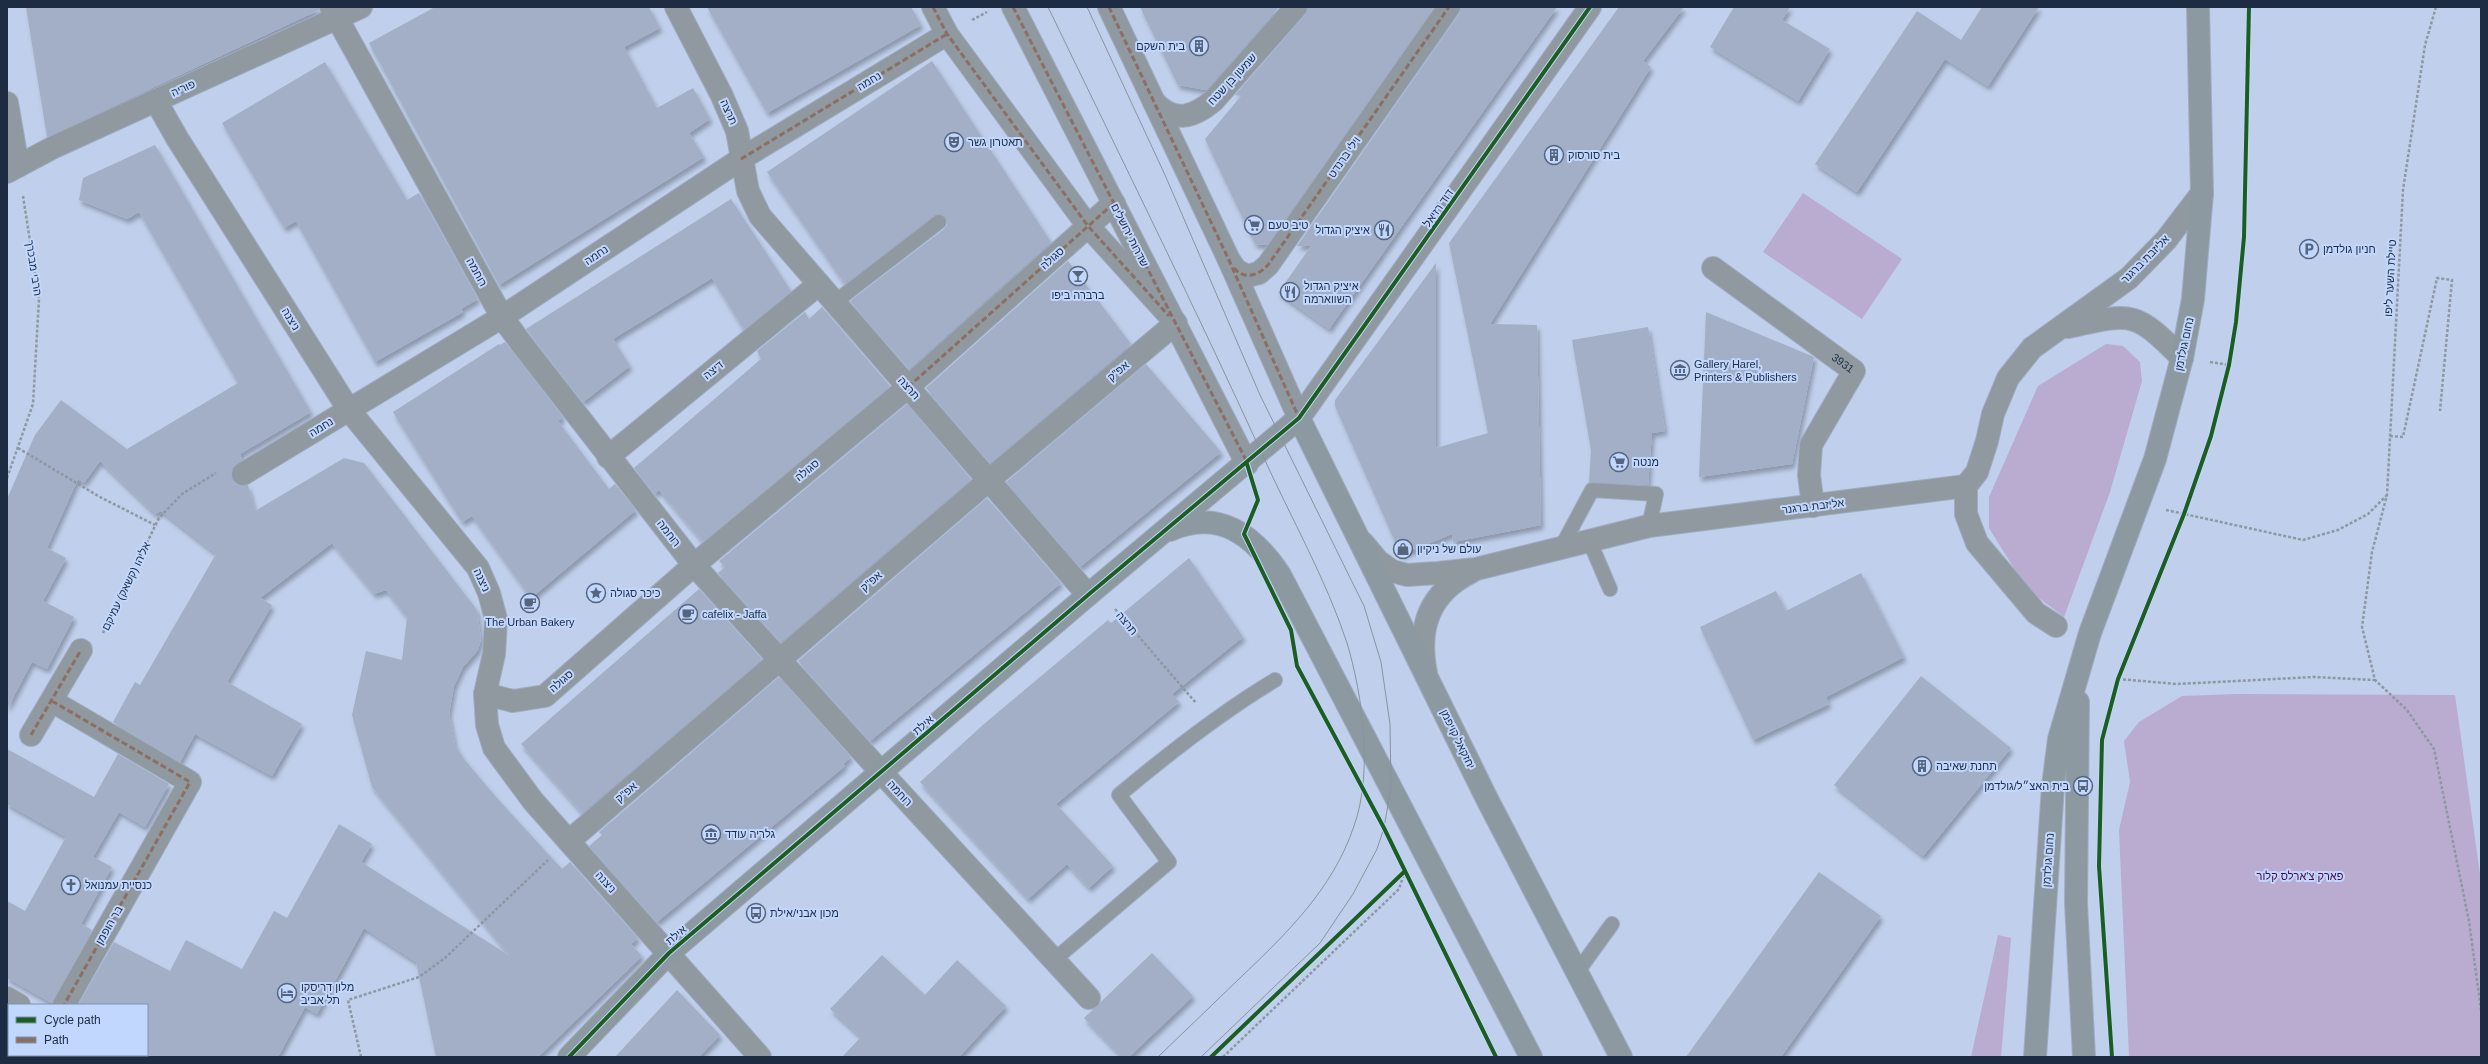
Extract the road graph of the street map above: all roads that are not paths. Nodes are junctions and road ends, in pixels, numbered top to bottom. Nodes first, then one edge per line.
1 (360, 7) edge
2 (676, 7) edge
3 (932, 7) edge
4 (1013, 7) edge
5 (1109, 7) edge
6 (1296, 7) edge
7 (1450, 7) edge
8 (1590, 7) edge
9 (2198, 7) edge
10 (334, 13) edge
11 (947, 34) junction
12 (156, 101) junction
13 (1154, 102) junction
14 (7, 103) edge
15 (742, 159) junction
16 (12, 169) edge
17 (2202, 193) junction
18 (1114, 203) junction
19 (939, 222) dead end
20 (1088, 226) junction
21 (1228, 258) junction
22 (1713, 268) dead end
23 (819, 284) junction
24 (835, 302) junction
25 (502, 318) junction
26 (1176, 323) junction
27 (2059, 329) junction
28 (2182, 358) junction
29 (908, 387) junction
30 (349, 410) junction
31 (1299, 418) junction
32 (608, 457) junction
33 (1247, 464) junction
34 (243, 474) dead end
35 (989, 480) junction
36 (1966, 486) junction
37 (1812, 506) junction
38 (1649, 526) junction
39 (1353, 530) junction
40 (1164, 533) junction
41 (1589, 540) junction
42 (1562, 546) junction
43 (694, 565) junction
44 (1476, 569) junction
45 (1610, 589) dead end
46 (1088, 595) junction
47 (2056, 626) dead end
48 (81, 650) road end
49 (779, 660) junction
50 (2080, 666) junction
51 (1427, 678) junction
52 (1275, 680) dead end
53 (485, 694) junction
54 (52, 701) junction
55 (31, 735) dead end
56 (881, 772) junction
57 (569, 841) junction
58 (1612, 924) dead end
59 (669, 953) junction
60 (1054, 960) junction
61 (1578, 971) junction
62 (7, 998) edge
63 (1089, 998) dead end
64 (17, 1004) edge
65 (65, 1004) edge
66 (569, 1057) edge
67 (760, 1057) edge
68 (1531, 1057) edge
69 (1621, 1057) edge
70 (2035, 1057) edge
71 (2084, 1057) edge

1 - 10 street, פוריה
2 - 15 street, תרצה
3 - 11 street
4 - 18 street, שדרות ירושלים
5 - 13 street
6 - 13 street, שמעון בן שטח
7 - 21 street, וילי ברנדט
8 - 31 street, דוד רזיאל
9 - 17 street, נחום גולדמן
10 - 12 street, פוריה
10 - 25 street, רוחמה
11 - 15 street, נחמה
11 - 20 street
12 - 16 street, פוריה
12 - 30 street, ניצנה
13 - 21 street
14 - 16 street
15 - 23 street, תרצה
15 - 25 street, נחמה
17 - 27 street, אליזבת ברגנר
17 - 28 street, נחום גולדמן
18 - 20 street, סגולה
18 - 26 street, שדרות ירושלים
19 - 24 lane
20 - 26 street
20 - 29 street, סגולה
21 - 31 street
22 - 37 street, 3931
23 - 24 street, תרצה
23 - 32 street, דיצה
24 - 29 street, תרצה
25 - 30 street, נחמה
25 - 32 street, רוחמה
26 - 33 street, שדרות ירושלים
26 - 35 street, אפ"ק
27 - 28 street, אליזבת ברגנר
27 - 36 street, אליזבת ברגנר
28 - 50 street, נחום גולדמן
29 - 35 street, תרצה
29 - 43 street, סגולה
30 - 34 street, נחמה
30 - 53 street, ניצנה
31 - 33 street, אילת
31 - 39 street, יחזקאל קויפמן
32 - 43 street, רוחמה
33 - 40 street, אילת
35 - 46 street, תרצה
35 - 49 street, אפ"ק
36 - 37 street, אליזבת ברגנר
36 - 47 street
37 - 38 street, אליזבת ברגנר
38 - 41 street, אליזבת ברגנר
38 - 42 lane
39 - 44 street, אליזבת ברגנר
39 - 51 street, יחזקאל קויפמן
40 - 46 street, אילת
40 - 68 street
41 - 42 street, אליזבת ברגנר
41 - 45 lane
42 - 44 street, אליזבת ברגנר
43 - 49 street, רוחמה
43 - 53 street, סגולה
44 - 51 street, אליזבת ברגנר
46 - 56 street, אילת
48 - 54 street
49 - 56 street, רוחמה
49 - 57 street, אפ"ק
50 - 70 street, נחום גולדמן
50 - 71 street, נחום גולדמן
51 - 61 street, יחזקאל קויפמן
52 - 60 lane
53 - 57 street, ניצנה
54 - 55 street
54 - 65 street, בר הופמן
56 - 59 street, אילת
56 - 60 street, רוחמה
57 - 59 street, ניצנה
58 - 61 lane
59 - 66 street, אילת
59 - 67 street, ניצנה
60 - 63 street, רוחמה
61 - 69 street, יחזקאל קויפמן
62 - 64 street

